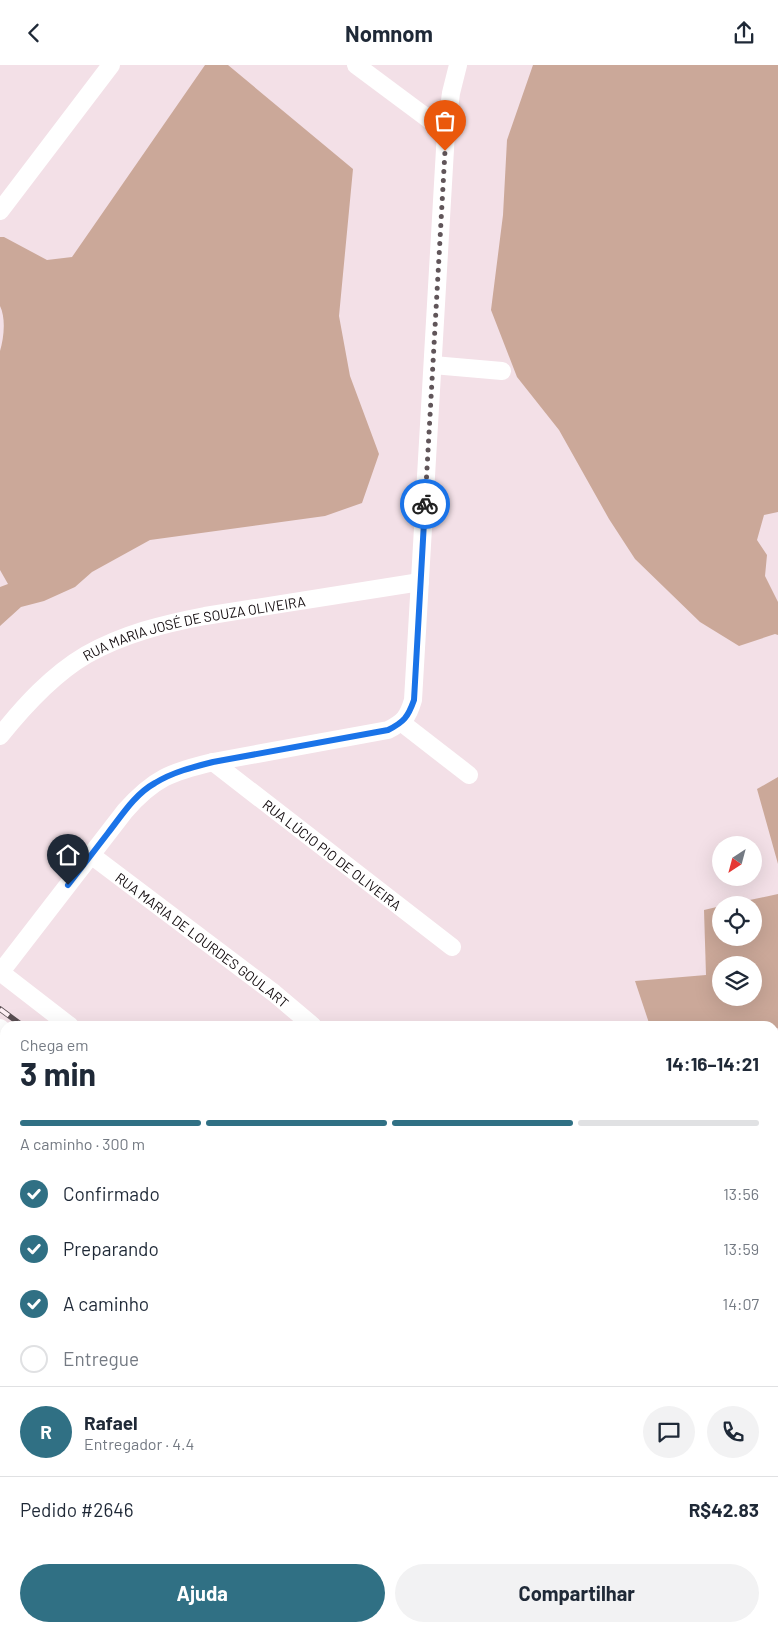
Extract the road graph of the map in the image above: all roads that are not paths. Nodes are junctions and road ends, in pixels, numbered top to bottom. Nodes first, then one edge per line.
1 (111, 65) edge
2 (356, 65) edge
3 (458, 65) edge
4 (446, 132) junction
5 (0, 211) edge
6 (433, 365) junction
7 (502, 371) dead end
8 (420, 582) junction
9 (402, 723) junction
10 (0, 736) edge
11 (213, 762) junction
12 (469, 775) dead end
13 (91, 855) junction
14 (452, 947) dead end
15 (0, 972) edge
16 (64, 1021) edge
17 (307, 1021) edge

1 - 5 street
2 - 4 street
3 - 4 street
4 - 6 street
6 - 7 street
6 - 8 street
8 - 9 street
8 - 10 street, RUA MARIA JOSÉ DE SOUZA OLIVEIRA
9 - 11 street
9 - 12 street
11 - 13 street
11 - 14 street, RUA LÚCIO PIO DE OLIVEIRA
13 - 15 street
13 - 17 street, RUA MARIA DE LOURDES GOULART
15 - 16 street

